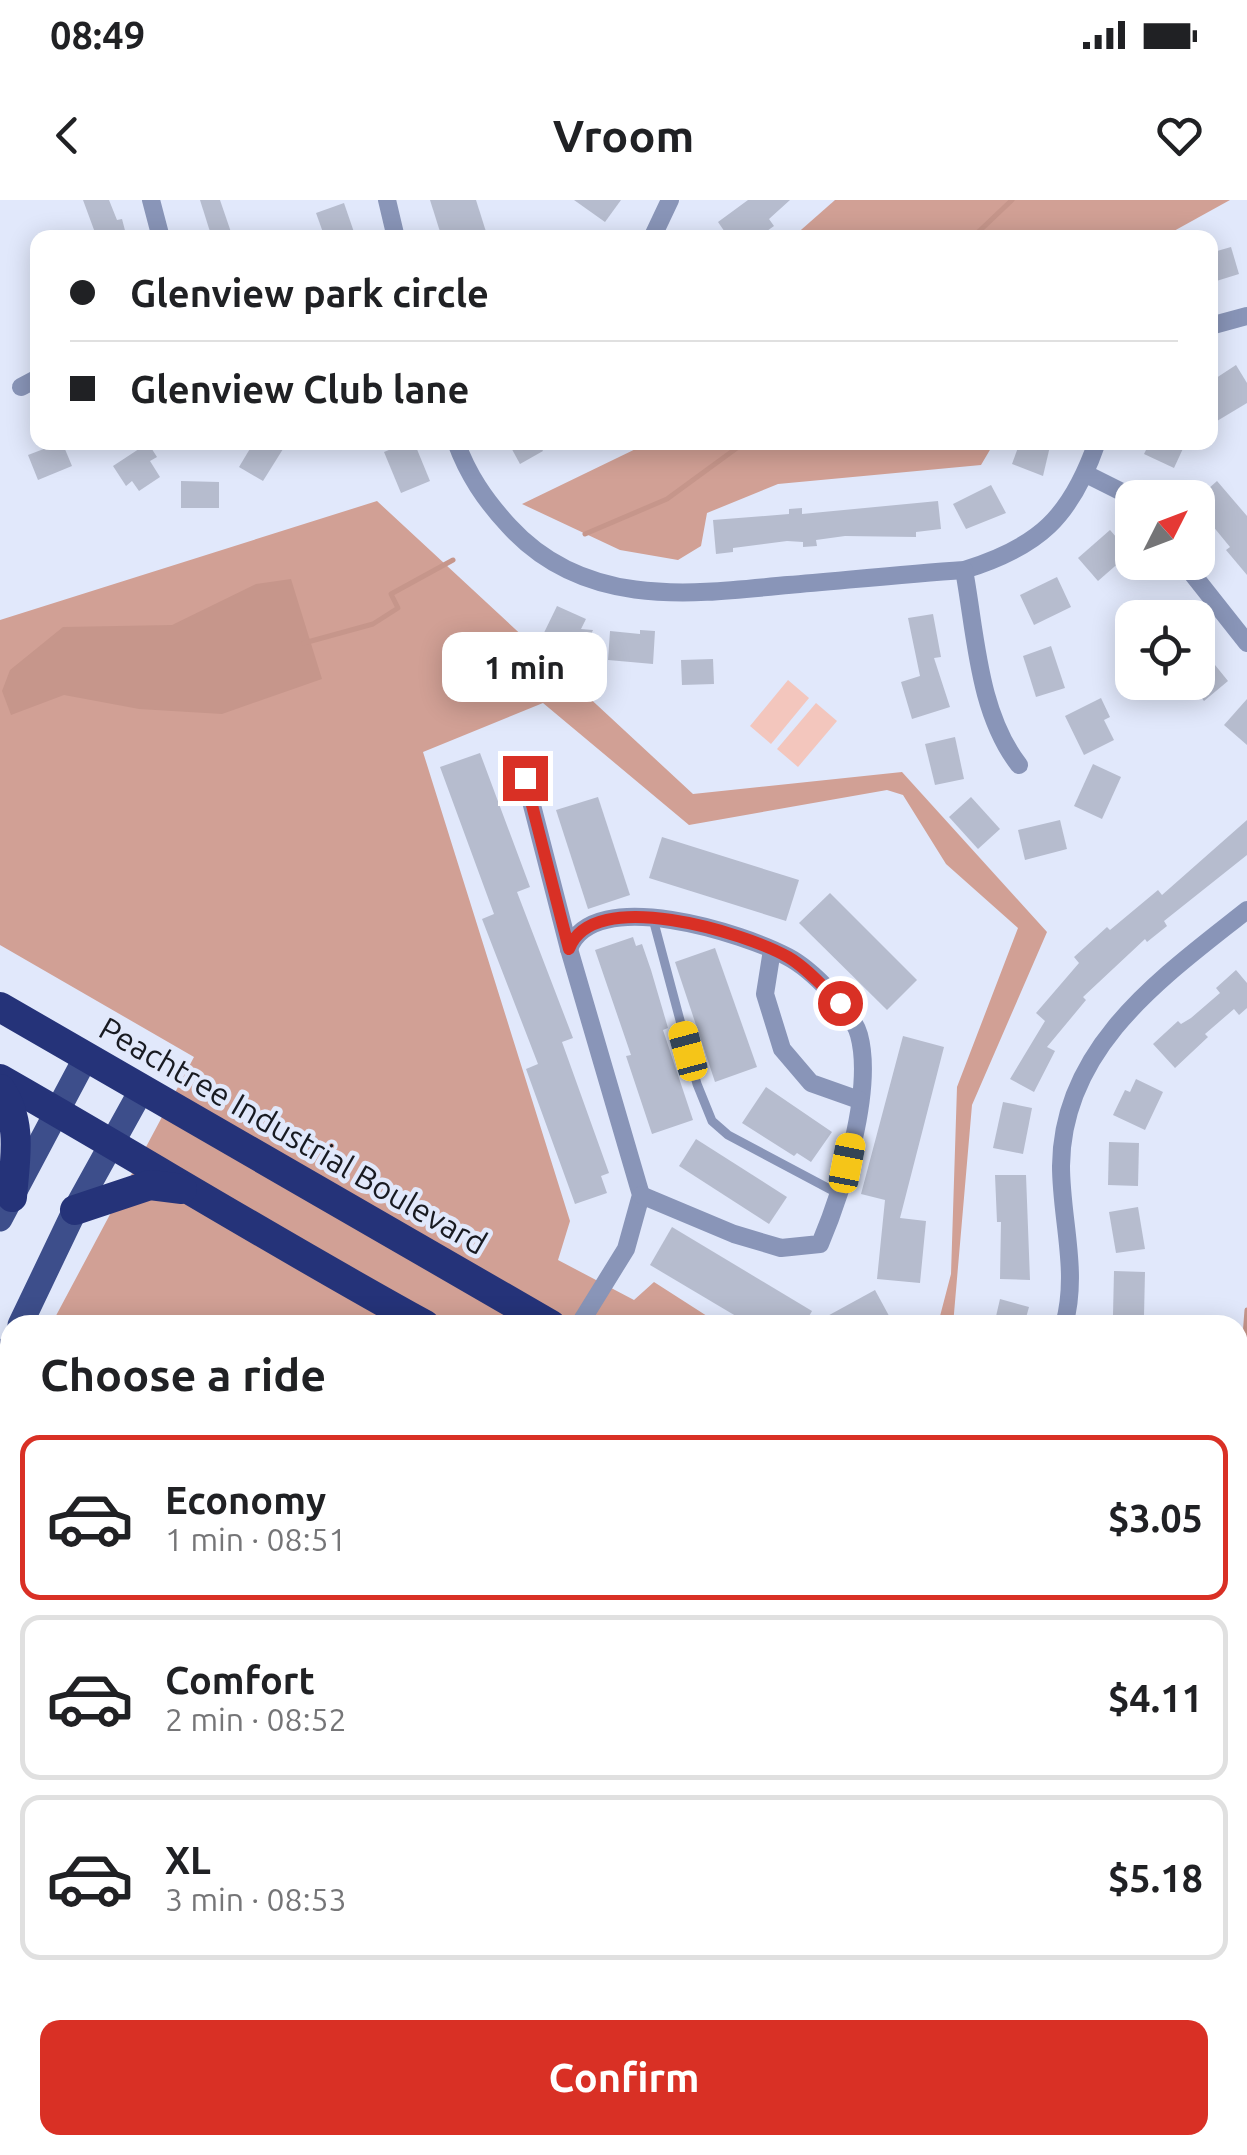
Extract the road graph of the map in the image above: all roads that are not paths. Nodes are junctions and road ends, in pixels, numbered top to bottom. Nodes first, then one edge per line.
1 (151, 200) edge
2 (387, 200) edge
3 (670, 200) edge
4 (160, 230) edge
5 (394, 230) edge
6 (656, 230) edge
7 (1247, 316) edge
8 (1218, 324) edge
9 (459, 450) edge
10 (1094, 450) edge
11 (1086, 474) junction
12 (1115, 488) edge
13 (964, 570) junction
14 (1197, 580) edge
15 (1247, 643) edge
16 (1019, 765) dead end
17 (525, 778) dead end
18 (1247, 910) edge
19 (652, 920) junction
20 (569, 949) junction
21 (772, 950) junction
22 (0, 1007) edge
23 (86, 1057) junction
24 (0, 1079) edge
25 (0, 1089) edge
26 (142, 1089) junction
27 (859, 1100) junction
28 (58, 1112) junction
29 (112, 1141) junction
30 (190, 1190) junction
31 (641, 1195) junction
32 (841, 1195) junction
33 (6, 1208) edge
34 (75, 1210) junction
35 (25, 1315) edge
36 (407, 1315) edge
37 (534, 1315) edge
38 (585, 1315) edge
39 (1065, 1315) edge

1 - 4 street
2 - 5 street
3 - 6 street
7 - 8 street
9 - 13 street
10 - 11 street
11 - 12 street
11 - 13 street
13 - 16 street
14 - 15 street
17 - 20 street
18 - 39 street
19 - 20 street
19 - 21 street
19 - 32 lane
20 - 31 street
21 - 27 street
21 - 27 street
22 - 23 highway, Peachtree Industrial Boulevard
23 - 26 highway, Peachtree Industrial Boulevard
23 - 28 main road
24 - 28 highway
25 - 33 highway
26 - 29 main road
26 - 37 highway, Peachtree Industrial Boulevard
27 - 32 street
28 - 29 highway
28 - 33 main road
29 - 30 highway
29 - 34 main road
30 - 34 highway
30 - 36 highway
31 - 32 street
31 - 38 street
34 - 35 main road

